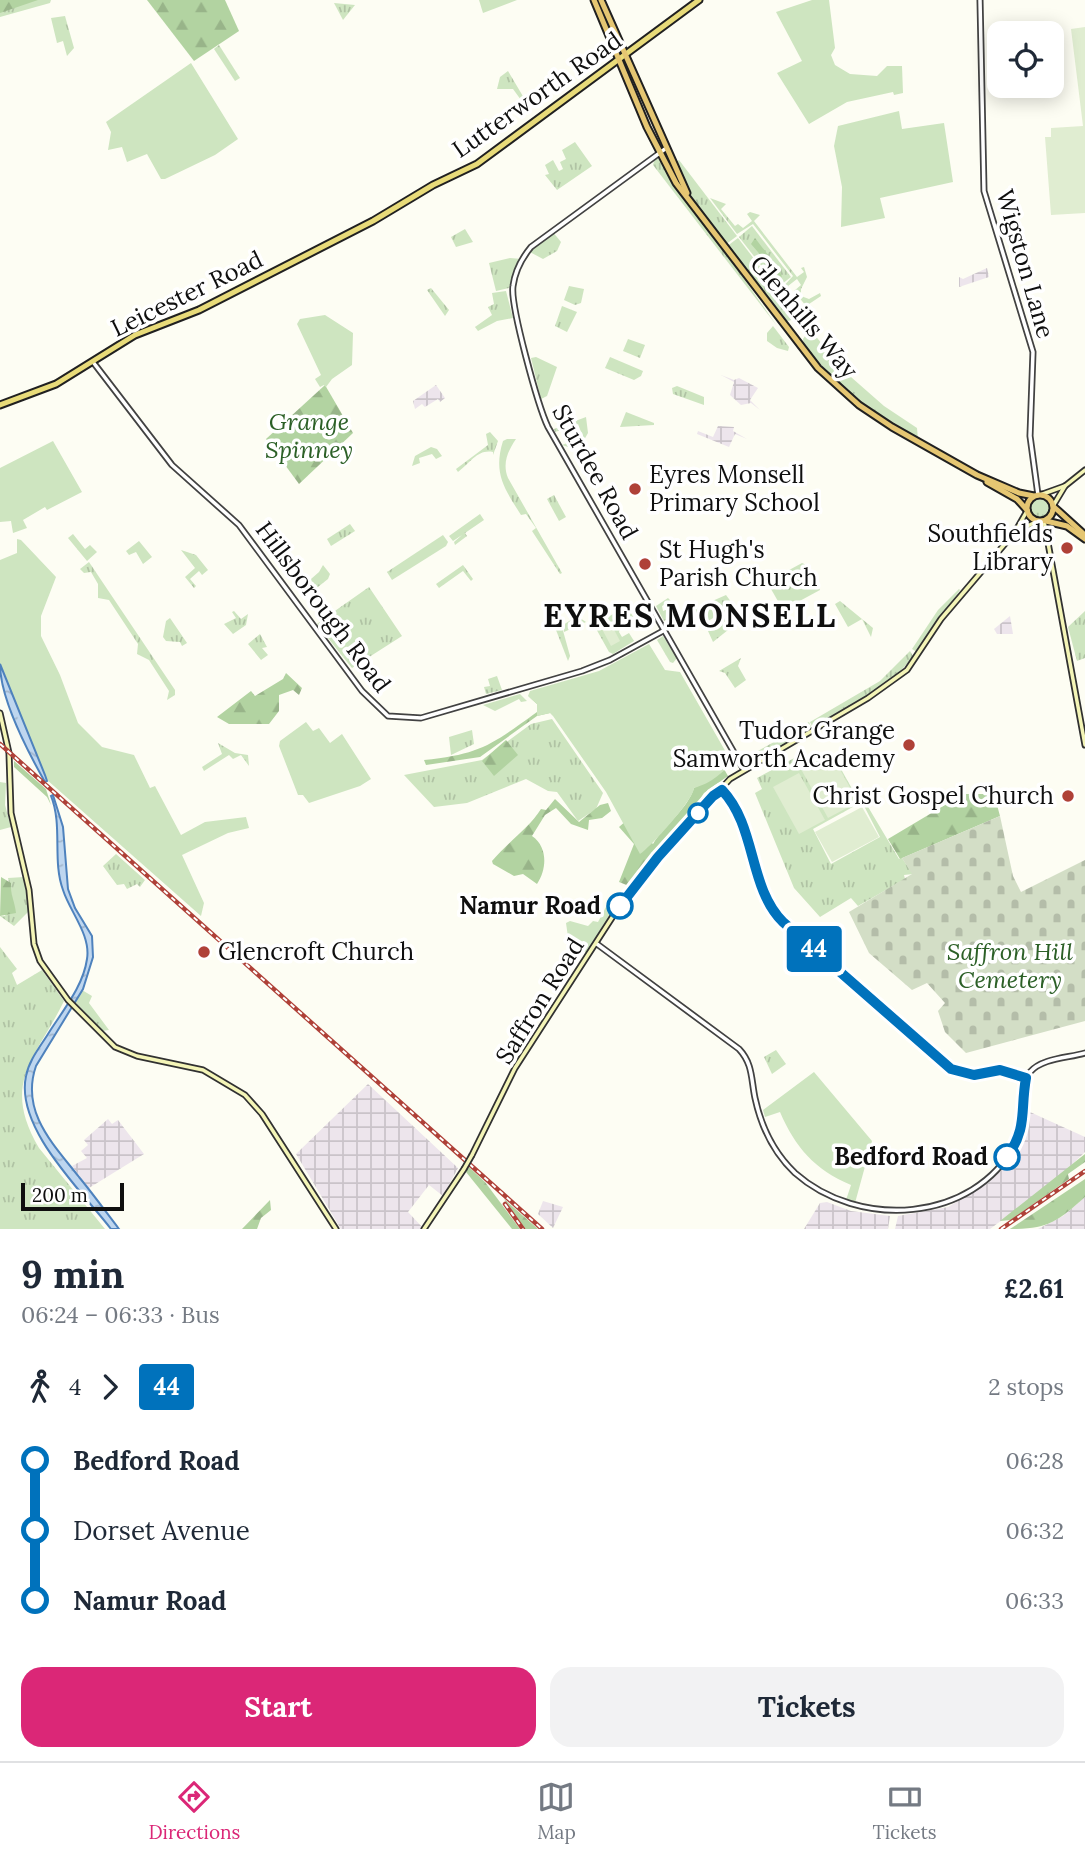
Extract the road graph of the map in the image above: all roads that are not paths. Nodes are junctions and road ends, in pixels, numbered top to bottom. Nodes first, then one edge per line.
1 (594, 0) edge
2 (601, 0) edge
3 (699, 0) edge
4 (980, 0) edge
5 (624, 57) junction
6 (618, 62) junction
7 (662, 151) junction
8 (390, 211) joint
9 (93, 362) junction
10 (0, 405) edge
11 (1085, 470) edge
12 (977, 475) junction
13 (1065, 486) junction
14 (1037, 495) junction
15 (1054, 507) junction
16 (1027, 511) junction
17 (1043, 521) junction
18 (1015, 532) junction
19 (1085, 537) edge
20 (663, 631) junction
21 (0, 713) edge
22 (1085, 745) edge
23 (744, 770) junction
24 (597, 944) junction
25 (1085, 1053) edge
26 (336, 1229) edge
27 (424, 1229) edge

1 - 6 highway, Glenhills Way
2 - 5 highway, Glenhills Way
3 - 5 main road, Lutterworth Road
4 - 14 street, Wigston Lane
5 - 6 main road, Lutterworth Road
5 - 7 highway, Glenhills Way
6 - 7 highway, Glenhills Way
6 - 8 main road, Lutterworth Road
7 - 12 highway, Glenhills Way
7 - 20 street, Sturdee Road
8 - 9 main road, Leicester Road
9 - 10 main road, Leicester Road
9 - 20 street, Hillsborough Road
11 - 13 main road
12 - 14 highway, Glenhills Way
12 - 16 highway, Glenhills Way
13 - 14 main road
13 - 15 main road
14 - 15 highway, Glenhills Way
14 - 16 highway
15 - 17 highway
15 - 19 highway, Glenhills Way
16 - 17 highway, Glenhills Way
16 - 18 main road
17 - 18 main road
17 - 19 highway, Glenhills Way
17 - 22 main road
18 - 23 main road, Saffron Road
20 - 23 street, Sturdee Road
21 - 26 main road
23 - 24 main road, Saffron Road
24 - 25 street
24 - 27 main road, Saffron Road, bridge

